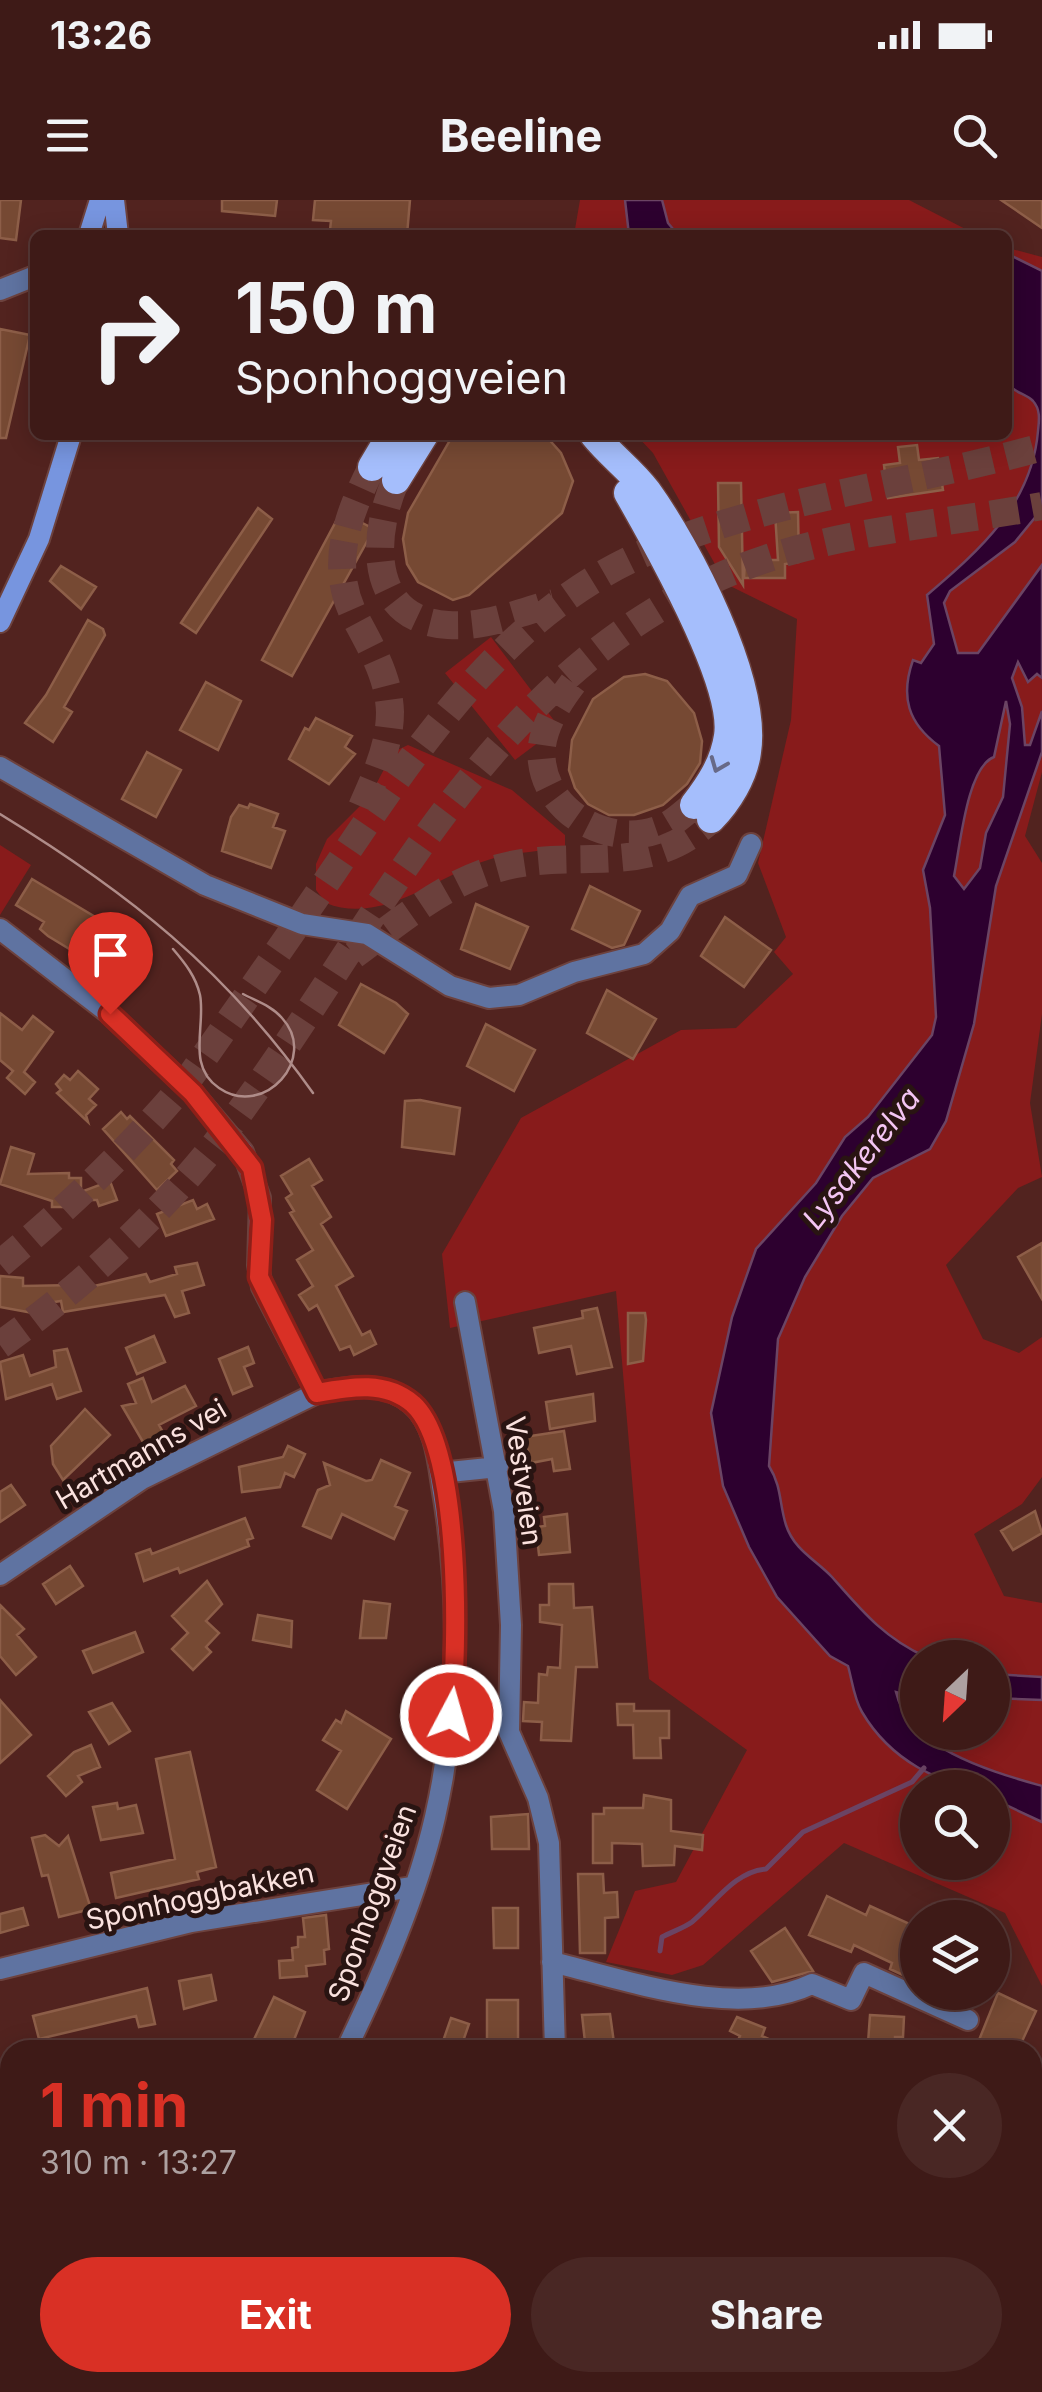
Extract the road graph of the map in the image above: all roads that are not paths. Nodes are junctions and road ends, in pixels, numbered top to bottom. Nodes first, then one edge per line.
1 (100, 200) edge
2 (114, 200) edge
3 (91, 230) edge
4 (117, 230) edge
5 (30, 278) edge
6 (0, 290) edge
7 (69, 440) edge
8 (391, 440) edge
9 (419, 440) edge
10 (601, 443) edge
11 (0, 622) edge
12 (0, 767) edge
13 (703, 812) tunnel mouth
14 (751, 844) dead end
15 (0, 928) edge
16 (466, 1302) dead end
17 (317, 1393) junction
18 (498, 1467) junction
19 (440, 1474) junction
20 (0, 1576) edge
21 (412, 1887) junction
22 (552, 1962) junction
23 (0, 1969) edge
24 (968, 2020) dead end
25 (350, 2040) edge
26 (555, 2040) edge

1 - 3 main road
2 - 4 main road
5 - 6 street
7 - 11 main road
8 - 9 highway
10 - 13 highway
12 - 14 street
15 - 17 street
16 - 18 street, Vestveien
17 - 19 street, Sponhoggveien
17 - 20 street, Hartmanns vei
18 - 19 street
18 - 22 street, Vestveien
19 - 21 street, Sponhoggveien
21 - 23 street, Sponhoggbakken
21 - 25 street, Sponhoggveien
22 - 24 street
22 - 26 street, Vestveien

